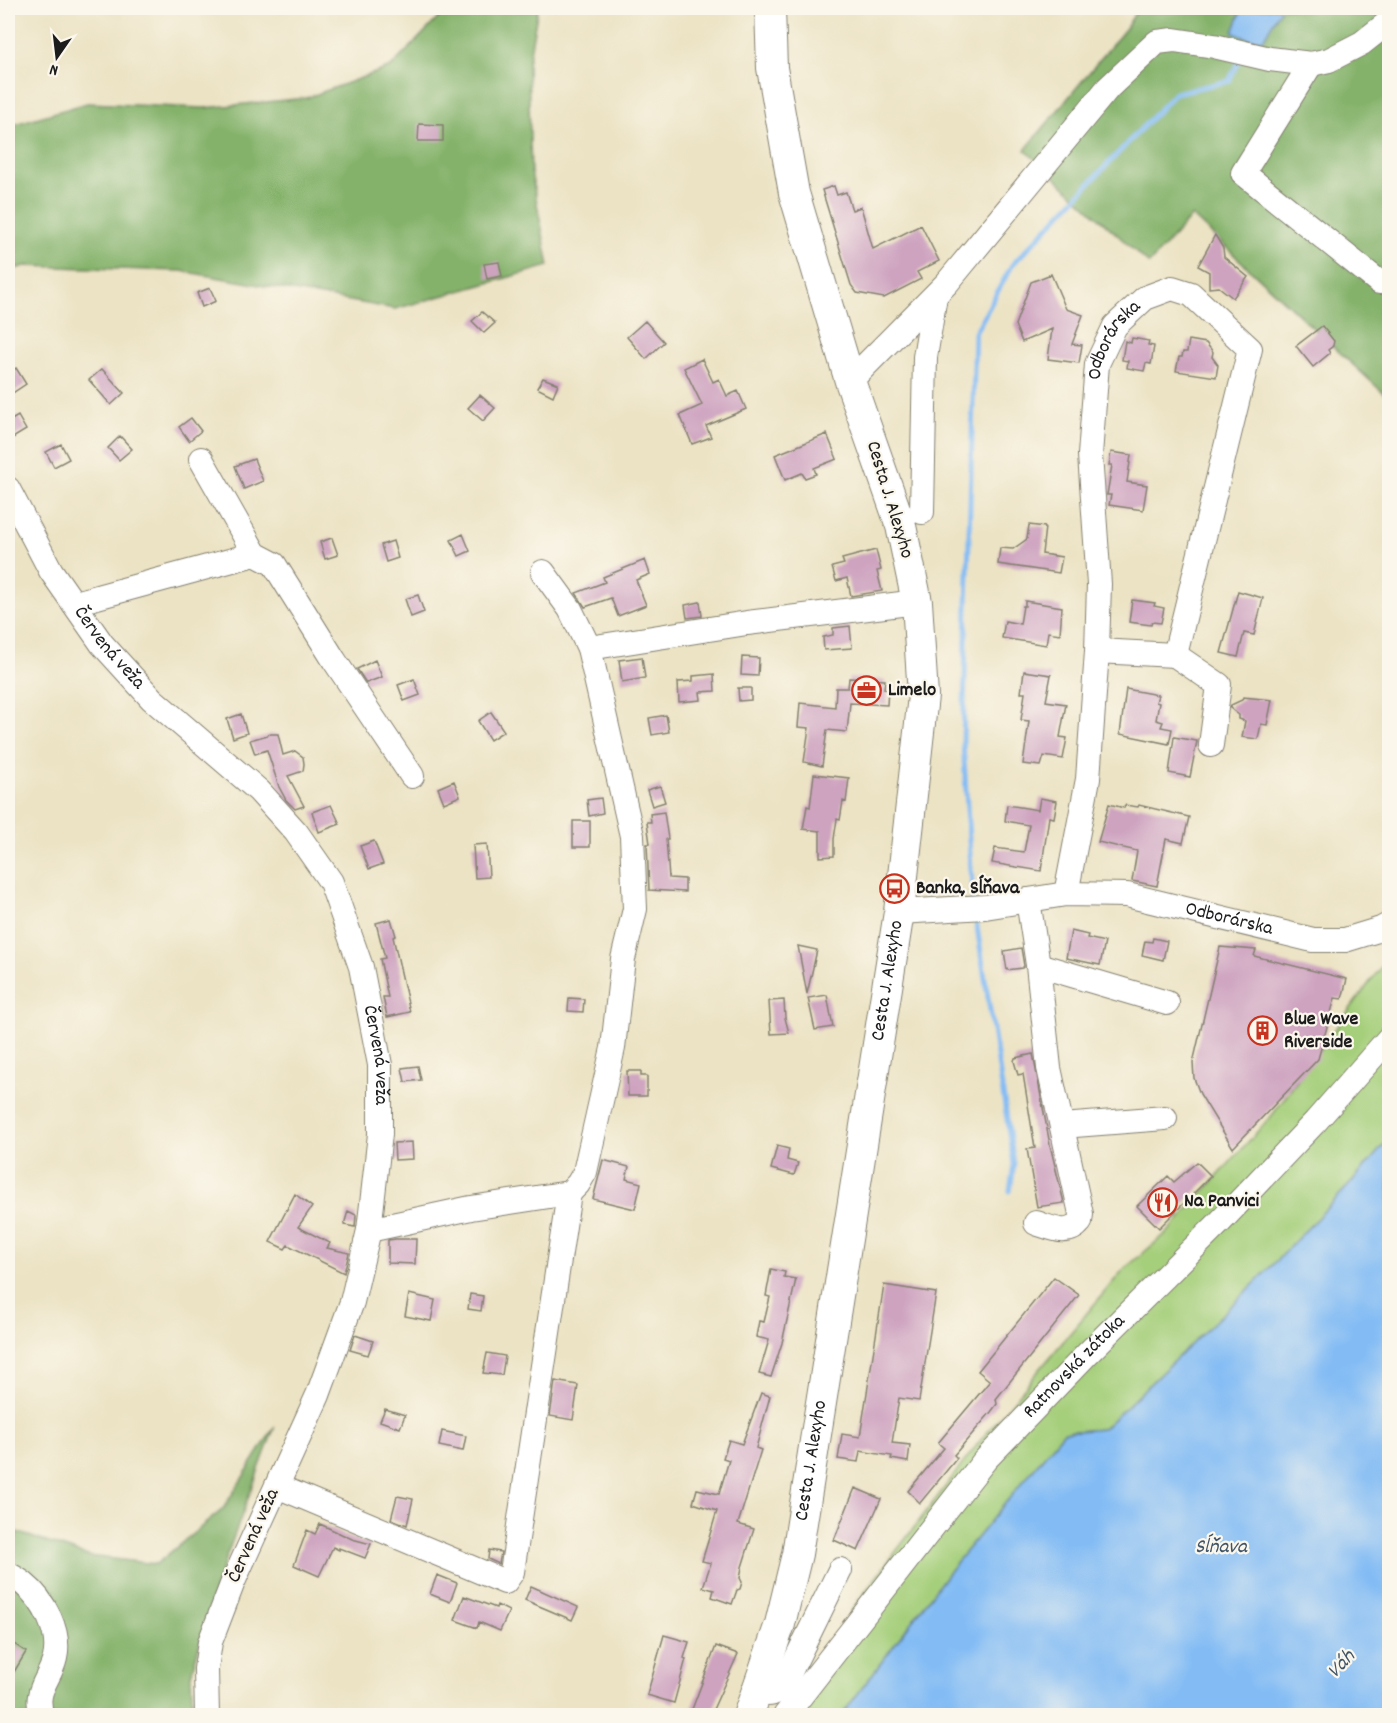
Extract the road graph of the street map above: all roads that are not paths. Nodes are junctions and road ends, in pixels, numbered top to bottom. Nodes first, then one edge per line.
1 (770, 8) edge
2 (1389, 21) edge
3 (1311, 64) junction
4 (1379, 282) dead end
5 (935, 296) junction
6 (850, 381) junction
7 (201, 459) dead end
8 (8, 489) edge
9 (922, 512) dead end
10 (255, 554) junction
11 (543, 572) dead end
12 (917, 602) junction
13 (75, 603) junction
14 (589, 648) junction
15 (1097, 651) junction
16 (1175, 655) junction
17 (1211, 745) dead end
18 (412, 776) dead end
19 (1066, 894) junction
20 (1028, 900) junction
21 (899, 912) junction
22 (1389, 924) edge
23 (1038, 965) junction
24 (1167, 1003) dead end
25 (1389, 1037) edge
26 (1166, 1118) dead end
27 (1062, 1126) junction
28 (569, 1193) junction
29 (1036, 1223) dead end
30 (369, 1230) junction
31 (277, 1486) junction
32 (840, 1570) dead end
33 (8, 1574) edge
34 (41, 1688) junction
35 (753, 1704) edge
36 (20, 1716) edge
37 (42, 1716) edge
38 (207, 1716) edge
39 (785, 1716) edge

1 - 6 main road, Cesta J. Alexyho
2 - 3 lane
3 - 4 lane
3 - 5 lane
5 - 6 lane
5 - 9 lane
6 - 12 main road, Cesta J. Alexyho
7 - 10 lane
8 - 13 lane, Červená veža
10 - 13 lane
10 - 18 lane
11 - 14 lane
12 - 14 lane
12 - 21 main road, Cesta J. Alexyho
13 - 30 lane, Červená veža
14 - 28 lane
15 - 16 lane
15 - 16 lane, Odborárska
15 - 19 lane, Odborárska
16 - 17 lane
19 - 20 lane, Odborárska
19 - 22 lane, Odborárska
20 - 21 lane, Odborárska
20 - 23 lane
21 - 35 main road, Cesta J. Alexyho
23 - 24 lane
23 - 27 lane
25 - 39 lane, Ratnovská zátoka
26 - 27 lane
27 - 29 lane
28 - 30 lane
28 - 31 lane
30 - 31 lane, Červená veža
31 - 38 lane, Červená veža
32 - 35 lane
33 - 34 lane
34 - 36 lane
34 - 37 lane

